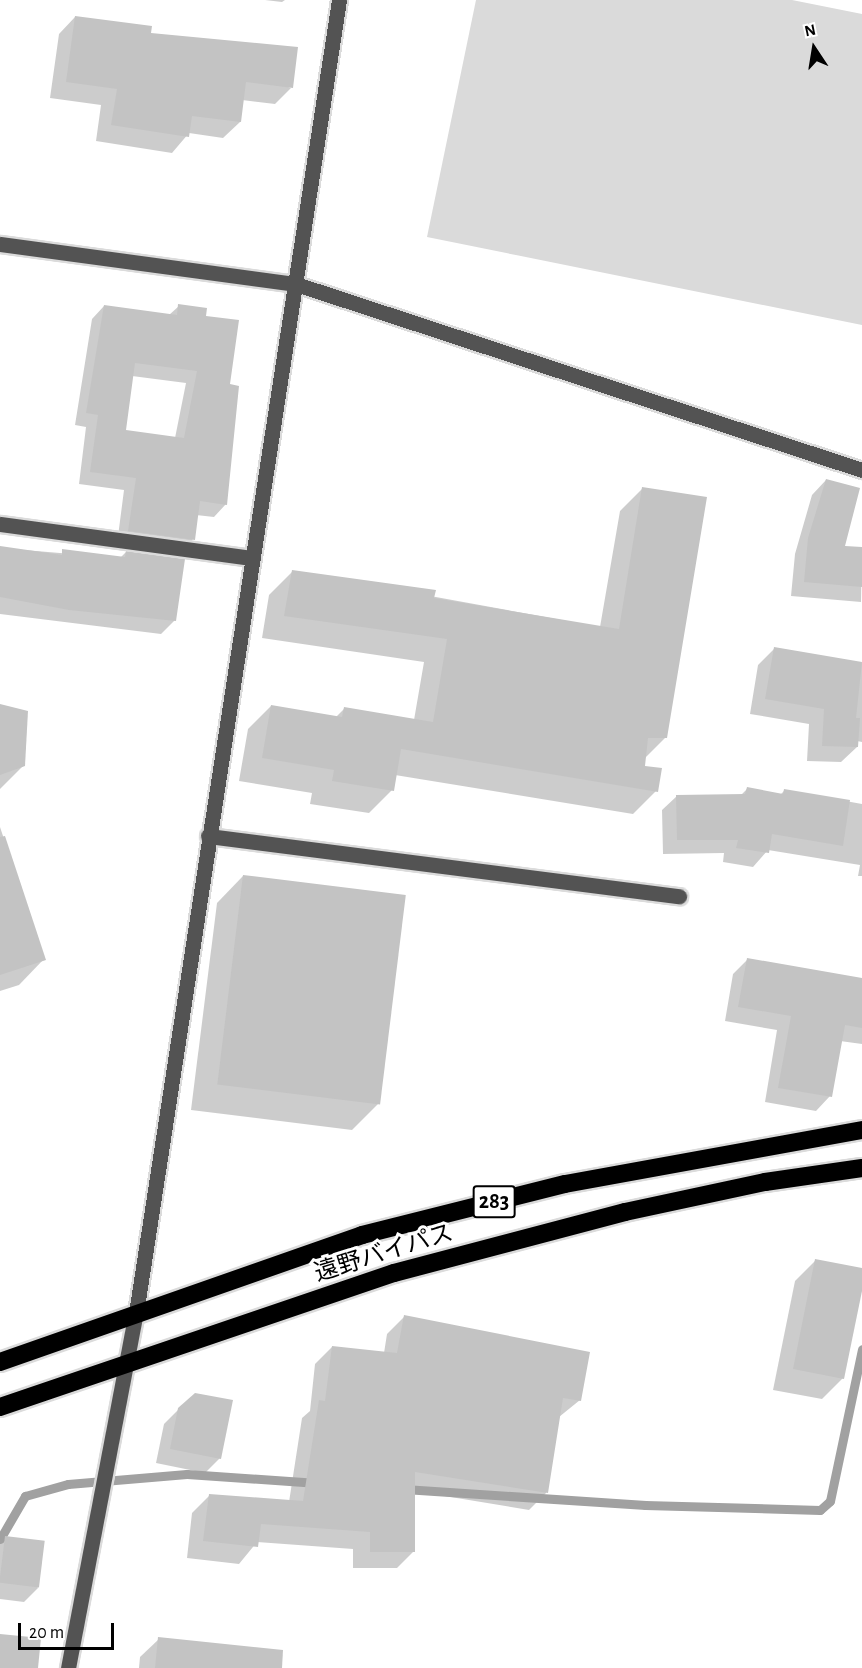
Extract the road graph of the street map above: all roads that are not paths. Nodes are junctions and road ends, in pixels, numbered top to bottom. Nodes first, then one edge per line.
1 (339, 0) edge
2 (0, 244) edge
3 (296, 284) junction
4 (862, 470) edge
5 (0, 524) edge
6 (252, 558) junction
7 (208, 836) junction
8 (679, 896) dead end
9 (862, 1130) edge
10 (862, 1168) edge
11 (136, 1313) junction
12 (0, 1362) edge
13 (128, 1363) junction
14 (0, 1407) edge
15 (68, 1668) edge

1 - 3 street
2 - 3 street
3 - 4 street
3 - 6 street
5 - 6 street
6 - 7 street
7 - 8 street
7 - 11 street
9 - 11 highway, 遠野バイパス / 283
10 - 13 highway, 遠野バイパス / 283
11 - 12 highway, 遠野バイパス / 283
11 - 13 street
13 - 14 highway, 遠野バイパス / 283
13 - 15 street

